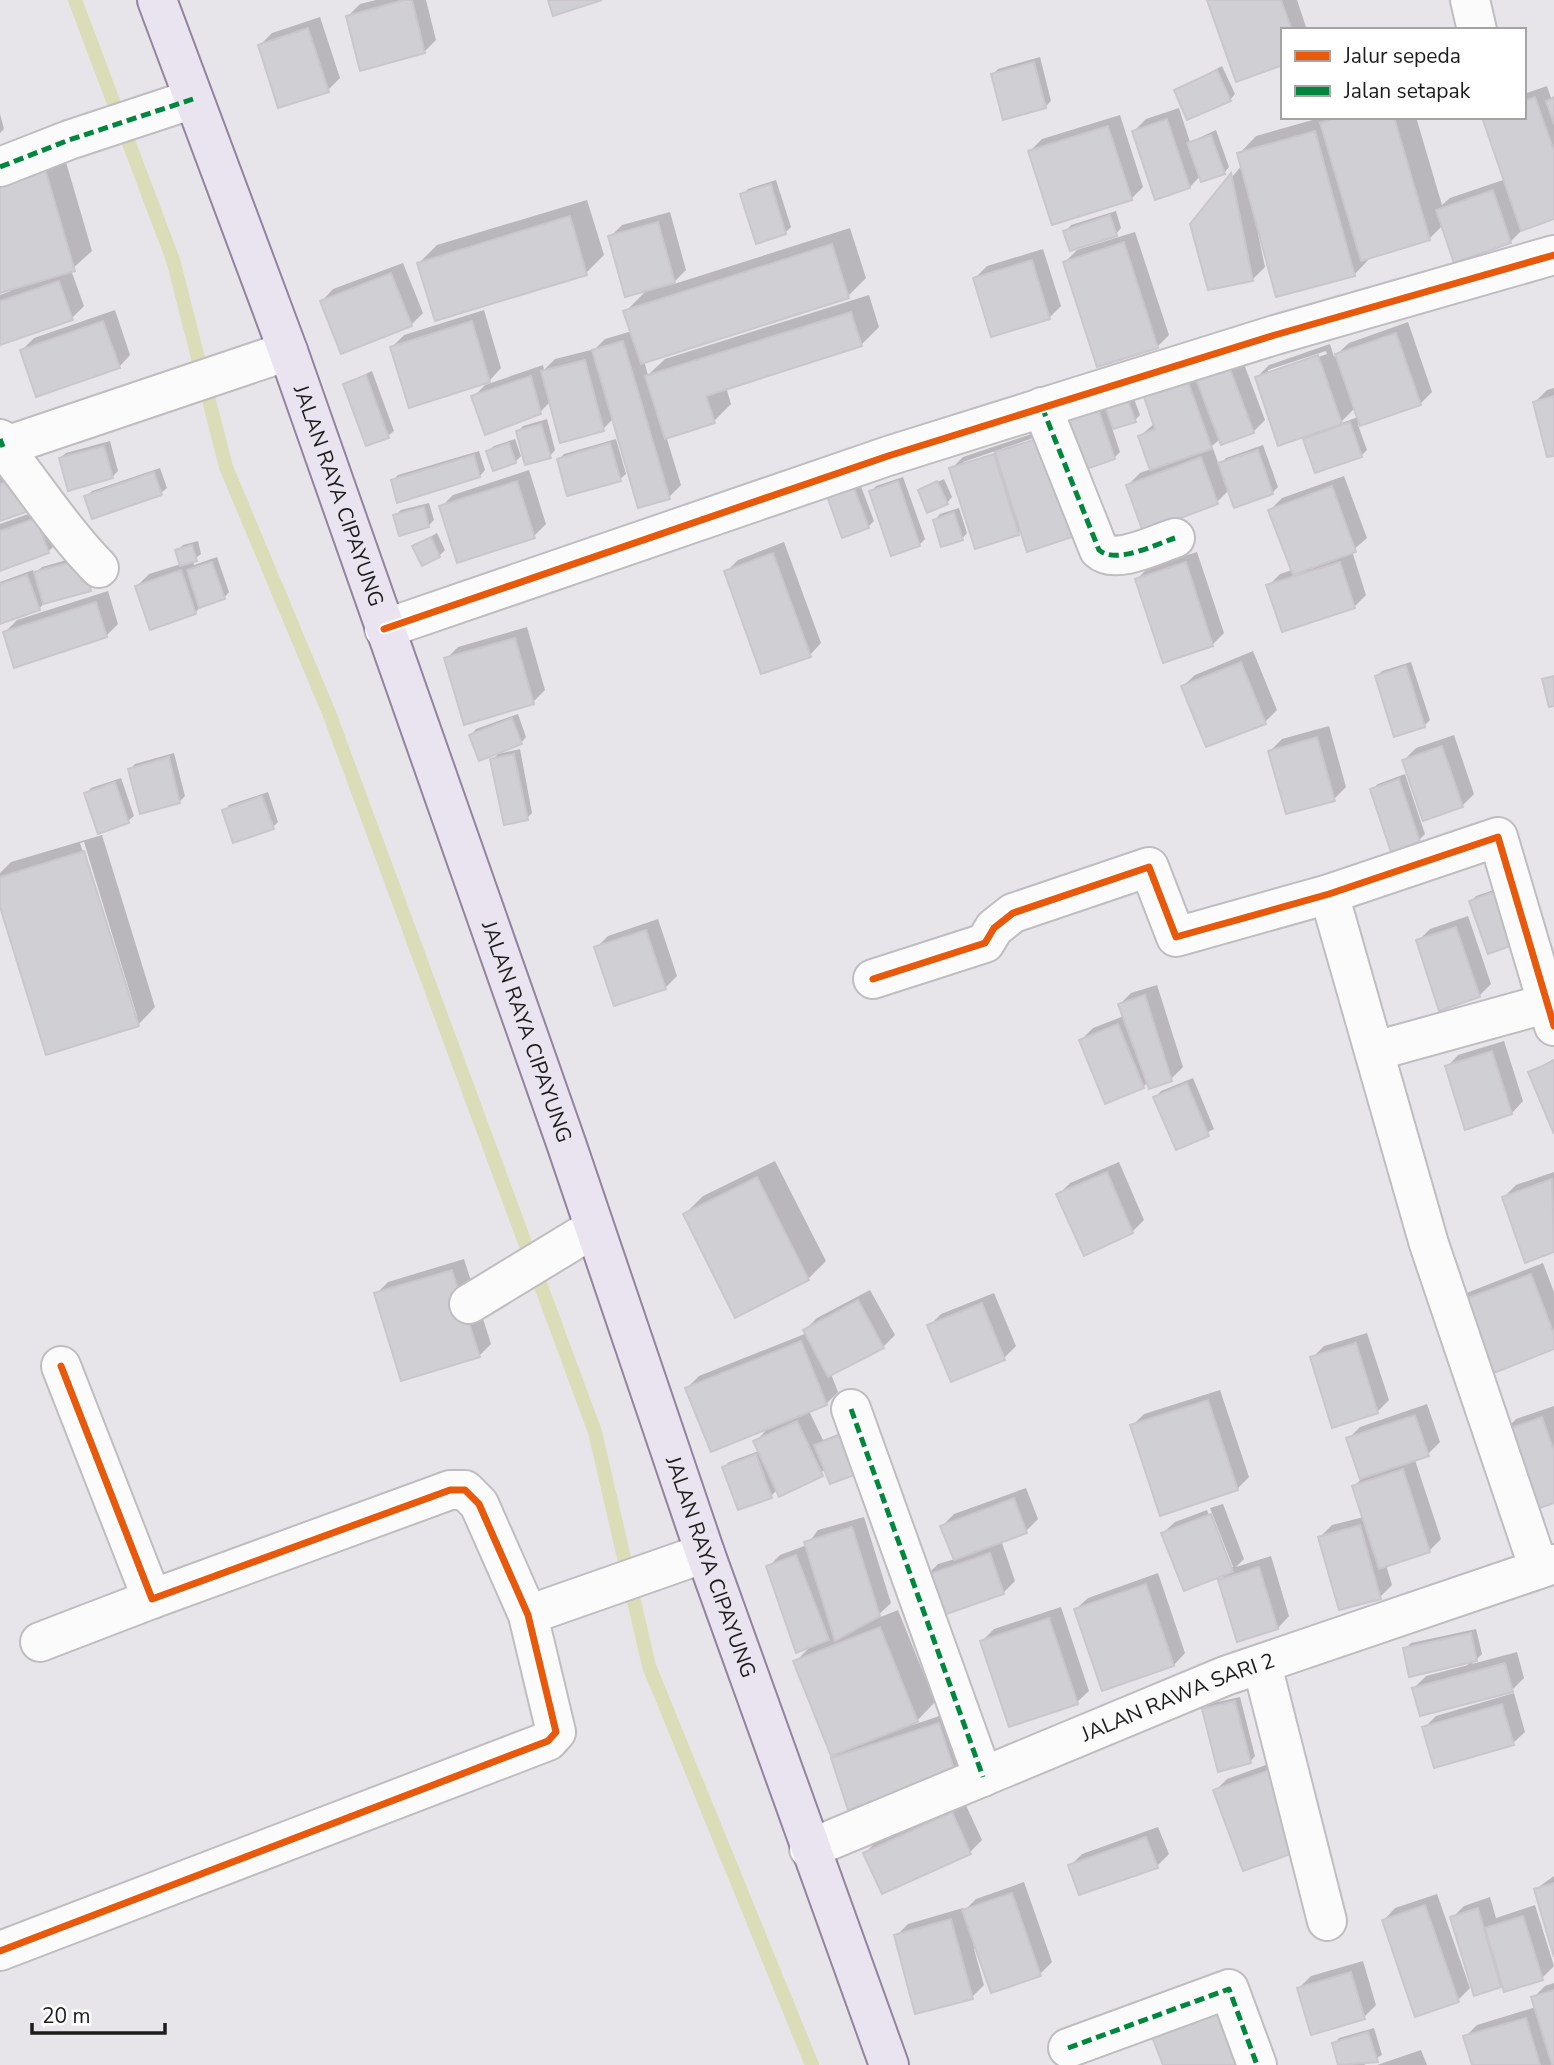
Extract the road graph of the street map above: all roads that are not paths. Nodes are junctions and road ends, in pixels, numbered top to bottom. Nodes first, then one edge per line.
1 (157, 0) edge
2 (1470, 0) edge
3 (1477, 28) edge
4 (193, 99) junction
5 (0, 167) edge
6 (1554, 255) edge
7 (273, 357) junction
8 (1042, 407) junction
9 (1, 444) edge
10 (1175, 538) dead end
11 (99, 568) dead end
12 (384, 629) junction
13 (1329, 894) junction
14 (873, 979) dead end
15 (1550, 1015) edge
16 (1375, 1051) junction
17 (581, 1236) junction
18 (469, 1304) dead end
19 (61, 1366) dead end
20 (851, 1409) dead end
21 (705, 1553) junction
22 (1546, 1567) edge
23 (152, 1599) junction
24 (528, 1615) junction
25 (40, 1642) dead end
26 (1262, 1665) junction
27 (983, 1777) junction
28 (809, 1849) junction
29 (1327, 1921) dead end
30 (1, 1948) edge
31 (1068, 2048) dead end
32 (888, 2065) edge
33 (1257, 2065) edge

1 - 4 main road, JALAN RAYA CIPAYUNG
2 - 3 street
4 - 5 street
4 - 7 main road, JALAN RAYA CIPAYUNG
6 - 8 street
7 - 9 street
7 - 12 main road, JALAN RAYA CIPAYUNG
8 - 10 street
8 - 12 street
9 - 11 street
12 - 17 main road, JALAN RAYA CIPAYUNG
13 - 14 street
13 - 15 street
13 - 16 street
15 - 16 street
16 - 22 street
17 - 18 street
17 - 21 main road, JALAN RAYA CIPAYUNG
19 - 23 street
20 - 27 street
21 - 24 street
21 - 28 main road, JALAN RAYA CIPAYUNG
22 - 26 street, JALAN RAWA SARI 2
23 - 24 street
23 - 25 street
24 - 30 street
26 - 27 street, JALAN RAWA SARI 2
26 - 29 street
27 - 28 street, JALAN RAWA SARI 2
28 - 32 main road, JALAN RAYA CIPAYUNG
31 - 33 street

